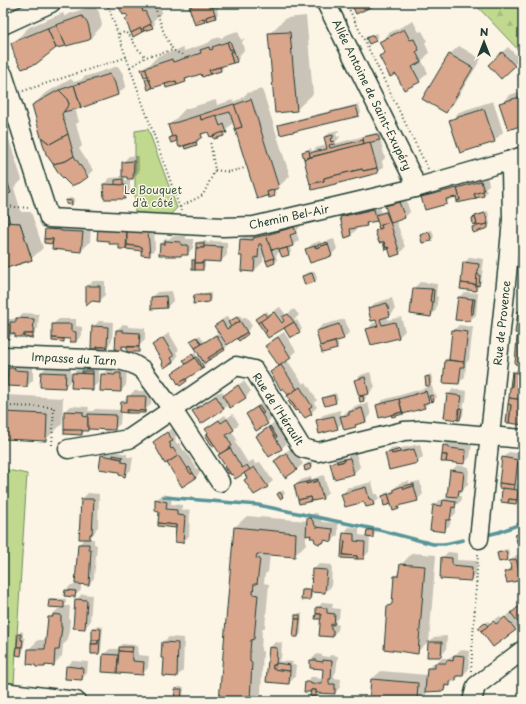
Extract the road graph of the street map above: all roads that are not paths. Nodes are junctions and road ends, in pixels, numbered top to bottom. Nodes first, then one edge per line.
1 (50, 3) edge
2 (326, 3) edge
3 (3, 25) edge
4 (3, 74) edge
5 (516, 158) edge
6 (414, 182) junction
7 (516, 265) edge
8 (3, 356) edge
9 (172, 409) junction
10 (490, 437) junction
11 (523, 439) edge
12 (68, 449) road end
13 (220, 482) dead end
14 (479, 538) road end
15 (523, 650) edge
16 (3, 692) edge
17 (474, 694) edge
18 (52, 700) edge
19 (76, 701) edge

1 - 3 street
2 - 6 street, Allée Antoine de Saint-Exupéry
4 - 6 street, Chemin Bel-Air
5 - 6 street, Chemin Bel-Air
5 - 7 street, Rue de Provence
7 - 10 street, Rue de Provence
8 - 9 street, Impasse du Tarn
9 - 10 street, Rue de l'Hérault
9 - 12 street, Rue de l'Hérault
9 - 13 street, Impasse du Tarn
10 - 11 street, Rue de l'Hérault
10 - 14 street
15 - 17 street
16 - 18 street
18 - 19 street

